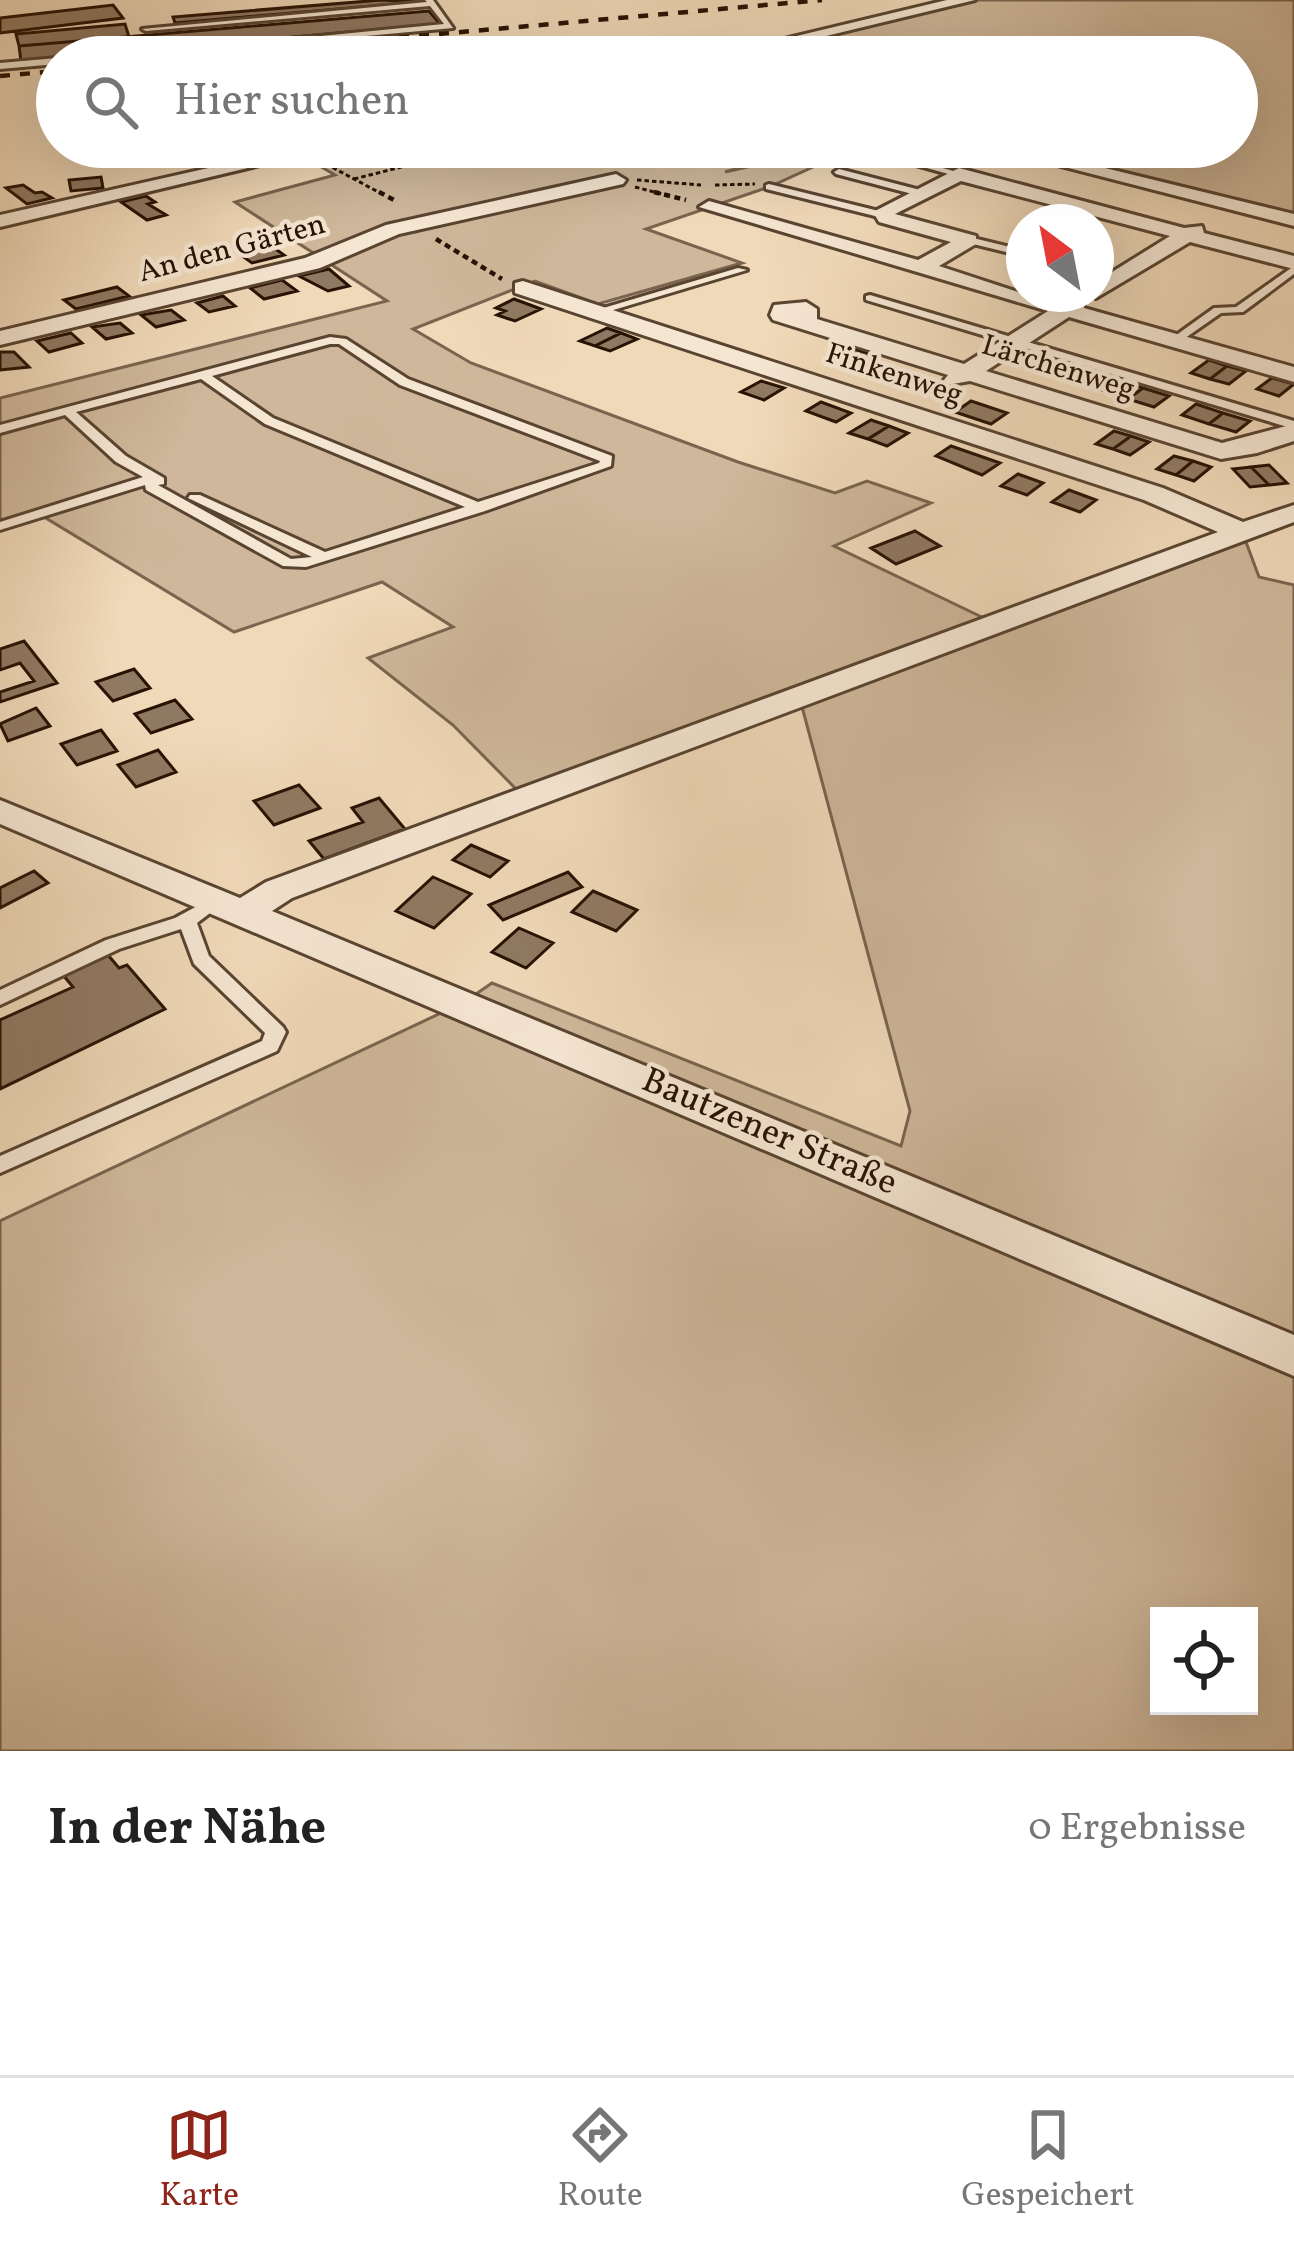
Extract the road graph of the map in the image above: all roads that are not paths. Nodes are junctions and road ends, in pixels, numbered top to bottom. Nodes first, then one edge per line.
1 (967, 0) edge
2 (430, 2) edge
3 (146, 29) dead end
4 (340, 36) edge
5 (809, 36) edge
6 (36, 63) edge
7 (0, 66) edge
8 (244, 168) edge
9 (936, 168) edge
10 (1081, 168) edge
11 (839, 172) dead end
12 (959, 174) junction
13 (609, 180) road end
14 (770, 187) road end
15 (920, 193) junction
16 (1234, 206) junction
17 (709, 207) road end
18 (883, 215) junction
19 (0, 220) edge
20 (1294, 220) edge
21 (1184, 236) junction
22 (969, 240) junction
23 (1006, 249) edge
24 (1294, 266) edge
25 (920, 268) junction
26 (742, 270) dead end
27 (1114, 279) edge
28 (523, 288) dead end
29 (1006, 292) edge
30 (870, 298) dead end
31 (596, 312) junction
32 (1061, 312) edge
33 (1076, 312) edge
34 (805, 322) dead end
35 (0, 338) edge
36 (1174, 341) junction
37 (1016, 342) junction
38 (1294, 358) edge
39 (1266, 367) junction
40 (202, 374) junction
41 (966, 374) junction
42 (1294, 375) edge
43 (907, 410) junction
44 (67, 411) junction
45 (1294, 428) edge
46 (0, 429) edge
47 (153, 478) junction
48 (479, 508) junction
49 (1294, 513) edge
50 (0, 526) edge
51 (1242, 532) junction
52 (0, 811) edge
53 (215, 914) junction
54 (0, 998) edge
55 (0, 1165) edge
56 (1294, 1356) edge

1 - 5 street
2 - 3 lane
2 - 4 lane
6 - 7 lane
8 - 19 street
9 - 12 lane
10 - 16 street
11 - 15 lane
12 - 15 street
12 - 21 street
13 - 35 street, An den Gärten
14 - 18 lane
15 - 18 street
16 - 20 street
16 - 21 street
17 - 25 street
18 - 22 street
21 - 24 street
21 - 27 street
22 - 23 lane
22 - 25 street
24 - 36 lane
25 - 29 street
26 - 31 lane
28 - 31 street, Finkenweg
30 - 37 lane
31 - 43 street, Finkenweg
32 - 37 street
33 - 36 street
34 - 41 street, Lärchenweg
36 - 39 street
37 - 41 street
37 - 45 lane
38 - 39 street
39 - 42 street
40 - 44 lane
40 - 48 lane
40 - 48 lane
41 - 43 street
41 - 45 street, Lärchenweg
43 - 51 street, Finkenweg
44 - 46 lane
44 - 47 lane
47 - 48 lane
47 - 50 lane
49 - 51 street
51 - 53 street
52 - 53 street, Bautzener Straße
53 - 54 lane
53 - 55 lane
53 - 56 street, Bautzener Straße

